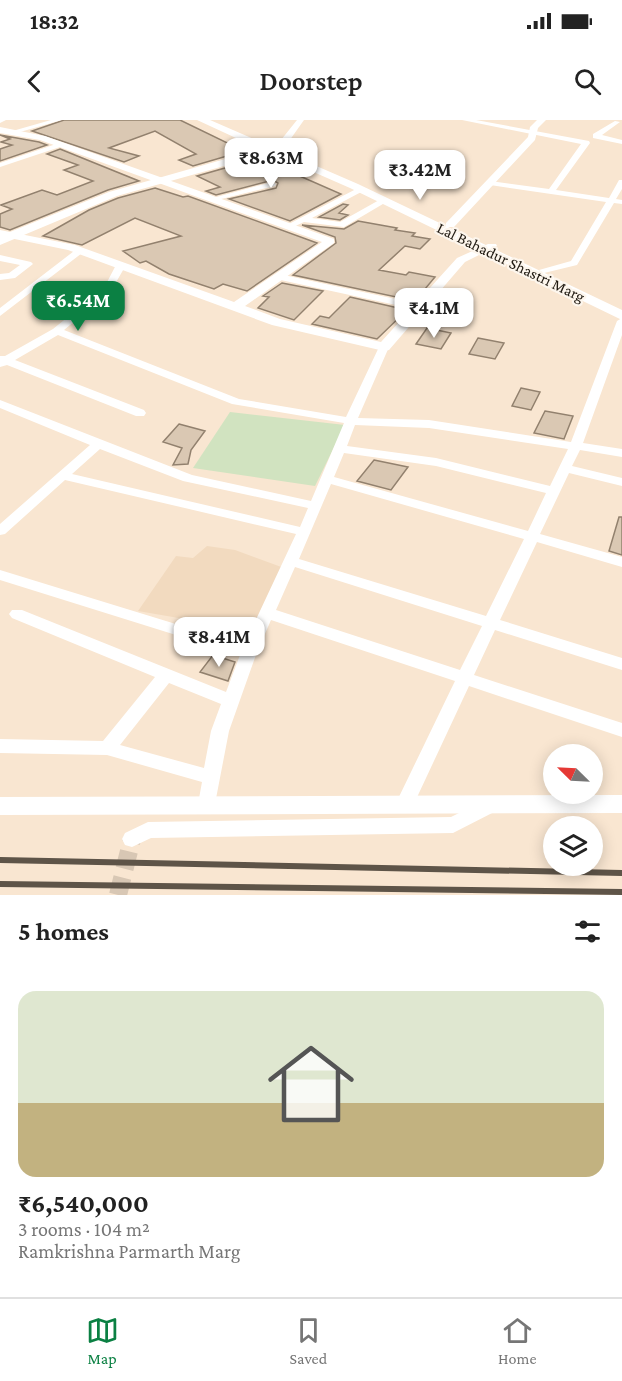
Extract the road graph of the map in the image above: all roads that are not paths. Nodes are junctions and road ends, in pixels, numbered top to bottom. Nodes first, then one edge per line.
1 (59, 120) edge
2 (202, 120) edge
3 (215, 120) edge
4 (301, 120) edge
5 (465, 120) edge
6 (495, 120) edge
7 (604, 120) edge
8 (619, 123) edge
9 (536, 127) edge
10 (0, 130) edge
11 (13, 132) junction
12 (596, 136) junction
13 (622, 142) edge
14 (586, 143) junction
15 (62, 145) junction
16 (274, 147) junction
17 (0, 165) edge
18 (161, 180) junction
19 (622, 182) edge
20 (490, 183) junction
21 (272, 184) dead end
22 (361, 190) junction
23 (551, 192) junction
24 (213, 199) junction
25 (610, 200) junction
26 (384, 201) junction
27 (622, 202) edge
28 (303, 219) junction
29 (450, 225) junction
30 (289, 226) junction
31 (0, 232) edge
32 (13, 235) junction
33 (0, 241) edge
34 (487, 248) junction
35 (81, 250) junction
36 (0, 258) edge
37 (122, 265) junction
38 (544, 270) junction
39 (0, 277) edge
40 (279, 277) junction
41 (108, 289) junction
42 (237, 306) junction
43 (419, 307) junction
44 (622, 307) edge
45 (43, 315) dead end
46 (622, 316) edge
47 (1, 317) edge
48 (622, 321) edge
49 (57, 331) junction
50 (384, 347) junction
51 (2, 360) edge
52 (0, 404) edge
53 (140, 413) dead end
54 (351, 421) junction
55 (98, 444) junction
56 (576, 445) junction
57 (341, 449) junction
58 (622, 453) edge
59 (565, 468) junction
60 (63, 476) junction
61 (328, 479) junction
62 (622, 482) edge
63 (554, 491) junction
64 (316, 506) junction
65 (0, 531) edge
66 (304, 532) junction
67 (533, 536) junction
68 (291, 561) junction
69 (622, 562) edge
70 (0, 575) edge
71 (267, 613) junction
72 (17, 614) dead end
73 (492, 622) junction
74 (249, 652) junction
75 (622, 664) edge
76 (166, 674) junction
77 (465, 678) junction
78 (231, 701) junction
79 (622, 730) edge
80 (0, 746) edge
81 (107, 748) junction
82 (212, 778) junction
83 (405, 803) junction
84 (496, 803) junction
85 (207, 804) junction
86 (622, 804) edge
87 (0, 806) edge
88 (132, 839) dead end

1 - 11 street
2 - 16 main road, Lal Bahadur Shastri Marg
3 - 16 main road, Lal Bahadur Shastri Marg
4 - 16 street
5 - 9 street
6 - 9 street
7 - 8 street
8 - 12 street
9 - 12 street
9 - 14 street
9 - 20 street
10 - 11 street
11 - 15 street
12 - 13 street
12 - 14 street
14 - 23 street
15 - 17 street
15 - 18 street
16 - 18 main road
16 - 22 main road, Lal Bahadur Shastri Marg
16 - 29 main road, Lal Bahadur Shastri Marg
18 - 24 street
18 - 32 main road
19 - 25 street
20 - 23 street
20 - 29 street
21 - 24 street
22 - 26 main road, Lal Bahadur Shastri Marg
22 - 28 street
23 - 25 street
24 - 30 street
25 - 27 street
25 - 38 street
26 - 28 street
26 - 34 main road, Lal Bahadur Shastri Marg
28 - 30 street
29 - 34 main road, Lal Bahadur Shastri Marg
30 - 40 street
31 - 32 street
32 - 33 main road
32 - 35 street
34 - 38 main road, Lal Bahadur Shastri Marg
34 - 43 street
34 - 46 main road, Lal Bahadur Shastri Marg
35 - 37 street
35 - 47 street
36 - 39 street
37 - 41 street
37 - 42 street
38 - 44 main road, Lal Bahadur Shastri Marg
40 - 42 street
40 - 43 street
41 - 45 street
41 - 49 street
42 - 50 street
43 - 50 street
48 - 56 street
49 - 51 street
49 - 54 street
50 - 54 street
51 - 53 street
52 - 55 street
54 - 56 street
54 - 57 street
55 - 60 street
55 - 64 street
56 - 58 street
56 - 59 street
57 - 61 street
57 - 63 street
59 - 62 street
59 - 63 street
60 - 65 street
60 - 66 street
61 - 64 street
61 - 67 street
63 - 67 street
64 - 66 street
66 - 68 street
67 - 69 street
67 - 73 street
68 - 71 street
68 - 73 street
70 - 74 street
71 - 74 street
71 - 77 street
72 - 76 street
73 - 75 street
73 - 77 street
74 - 78 street
76 - 78 street
76 - 81 street
77 - 79 street
77 - 83 street
78 - 82 street
80 - 81 street
81 - 82 street
82 - 85 street
83 - 84 street
83 - 85 street
84 - 86 street
84 - 88 street
85 - 87 street

